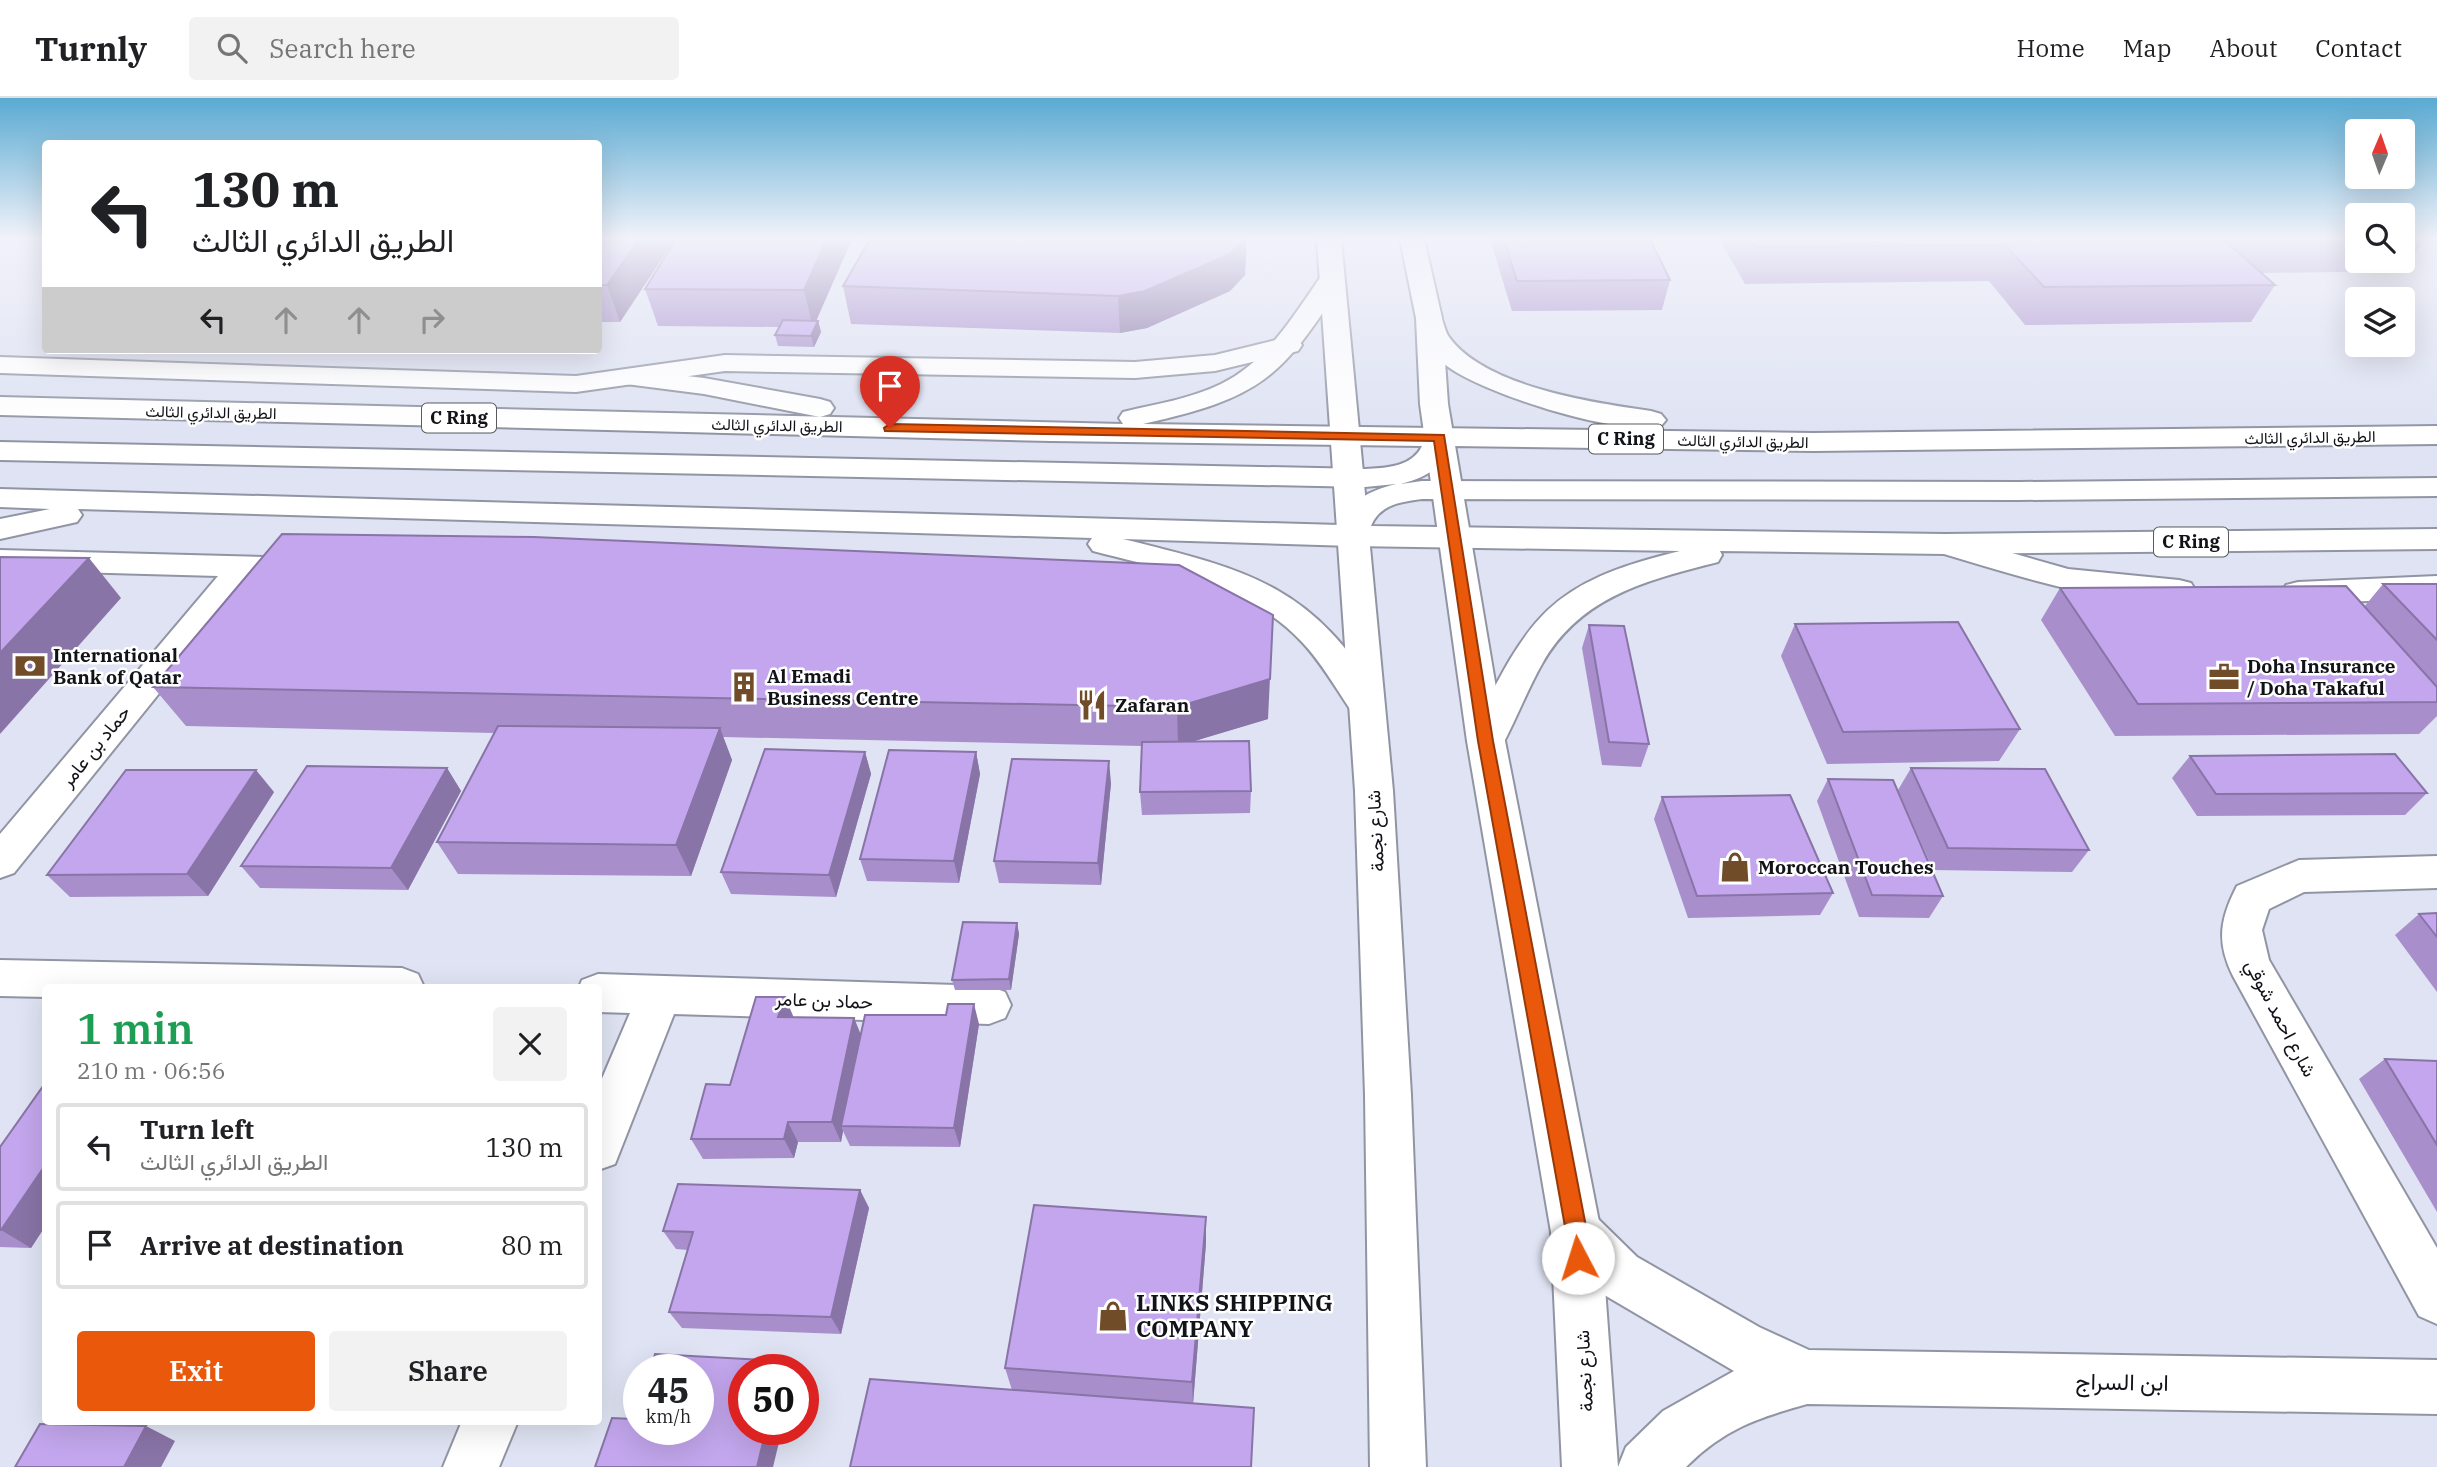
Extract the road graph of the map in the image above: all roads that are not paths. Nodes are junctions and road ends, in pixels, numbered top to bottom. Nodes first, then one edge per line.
1 (1316, 303) edge
2 (1333, 303) edge
3 (1426, 303) edge
4 (1429, 318) junction
5 (1288, 345) junction
6 (0, 365) edge
7 (636, 378) junction
8 (0, 407) edge
9 (918, 429) junction
10 (1051, 432) junction
11 (2437, 435) edge
12 (1345, 436) junction
13 (1440, 437) junction
14 (1812, 442) junction
15 (0, 451) edge
16 (1347, 479) junction
17 (2437, 487) edge
18 (1567, 489) junction
19 (1447, 490) junction
20 (0, 498) edge
21 (127, 502) junction
22 (1041, 527) junction
23 (0, 529) edge
24 (1352, 536) junction
25 (1455, 538) junction
26 (2437, 539) edge
27 (1580, 540) junction
28 (1764, 543) junction
29 (1945, 544) junction
30 (0, 560) edge
31 (244, 566) junction
32 (341, 569) edge
33 (2437, 587) edge
34 (2210, 593) edge
35 (2262, 594) edge
36 (1180, 596) edge
37 (1299, 620) junction
38 (1365, 702) junction
39 (1486, 741) junction
40 (0, 862) edge
41 (2437, 872) edge
42 (0, 978) edge
43 (243, 984) edge
44 (602, 993) edge
45 (659, 995) junction
46 (989, 1005) dead end
47 (602, 1138) edge
48 (1576, 1232) junction
49 (2437, 1298) edge
50 (1807, 1377) junction
51 (2437, 1387) edge
52 (488, 1425) edge
53 (471, 1467) edge
54 (1398, 1467) edge
55 (1590, 1467) edge
56 (1646, 1467) edge

1 - 5 main road
2 - 12 main road, شارع نجمة
3 - 4 main road, شارع نجمة
4 - 13 main road, شارع نجمة
4 - 14 main road
5 - 7 main road
5 - 10 main road
6 - 7 main road
7 - 9 main road
8 - 9 main road, الطريق الدائري الثالث / C Ring
9 - 10 main road, الطريق الدائري الثالث / C Ring
10 - 12 main road, الطريق الدائري الثالث / C Ring
11 - 14 main road, الطريق الدائري الثالث / C Ring
12 - 13 main road, الطريق الدائري الثالث / C Ring
12 - 16 main road, شارع نجمة
13 - 14 main road, الطريق الدائري الثالث / C Ring
13 - 16 main road
13 - 19 main road, شارع نجمة
15 - 16 main road
16 - 24 main road, شارع نجمة
17 - 18 main road
18 - 19 main road
18 - 27 main road
19 - 24 main road
19 - 25 main road, شارع نجمة
20 - 21 main road, C Ring
21 - 22 main road, C Ring
21 - 23 main road
22 - 24 main road, C Ring
22 - 37 main road
24 - 25 main road, C Ring
24 - 38 main road, شارع نجمة
25 - 27 main road, C Ring
25 - 39 main road, شارع نجمة
26 - 29 main road, C Ring
27 - 28 main road, C Ring
28 - 29 main road, C Ring
28 - 39 main road
29 - 34 main road
30 - 31 main road
31 - 32 main road
31 - 40 main road, حماد بن عامر
33 - 35 main road
36 - 37 main road
37 - 38 main road
38 - 54 main road, شارع نجمة
39 - 48 main road, شارع نجمة
41 - 49 main road, شارع احمد شوقي
42 - 43 main road
44 - 45 main road, حماد بن عامر
45 - 46 main road, حماد بن عامر
45 - 47 main road
48 - 50 main road, ابن السراج
48 - 55 main road, شارع نجمة
50 - 51 main road, ابن السراج
50 - 56 main road, ابن السراج
52 - 53 main road

